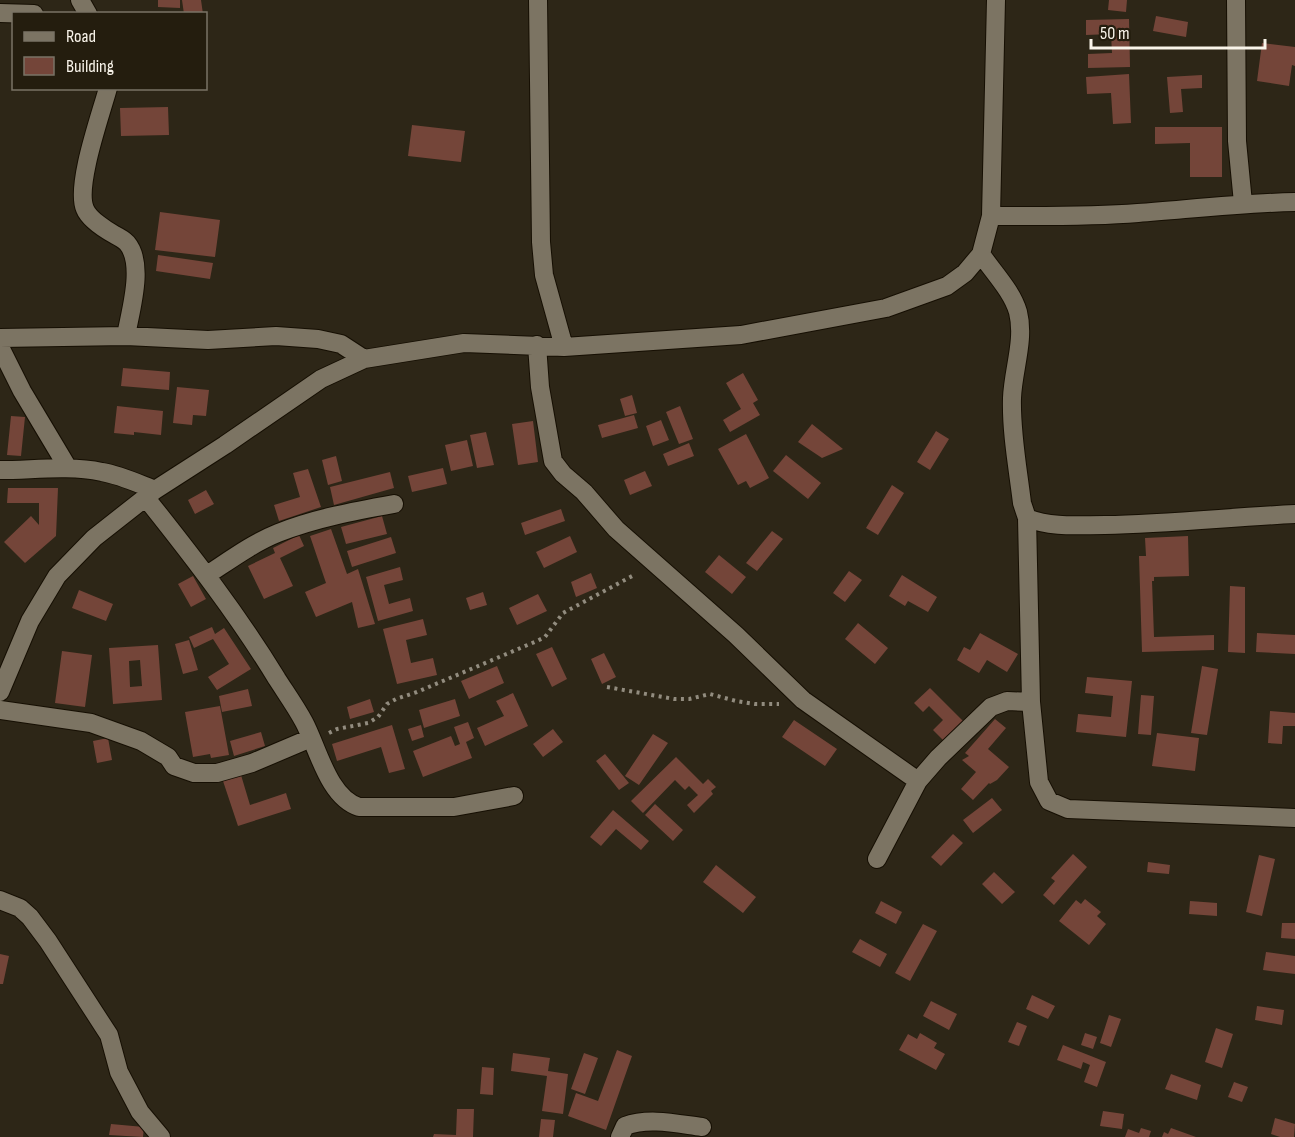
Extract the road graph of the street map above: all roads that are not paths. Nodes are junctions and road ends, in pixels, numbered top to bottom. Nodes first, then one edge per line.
1 (538, 0) edge
2 (996, 0) edge
3 (1236, 0) edge
4 (107, 90) edge
5 (1295, 202) edge
6 (1243, 203) junction
7 (991, 216) junction
8 (981, 254) junction
9 (126, 336) junction
10 (0, 338) edge
11 (537, 345) junction
12 (0, 346) edge
13 (564, 347) junction
14 (364, 359) junction
15 (68, 468) junction
16 (0, 470) edge
17 (150, 494) junction
18 (394, 504) dead end
19 (1295, 514) edge
20 (1027, 518) junction
21 (207, 575) junction
22 (0, 692) edge
23 (1032, 702) junction
24 (0, 710) edge
25 (312, 740) junction
26 (918, 781) junction
27 (514, 796) dead end
28 (1295, 818) edge
29 (877, 859) dead end
30 (0, 900) edge
31 (702, 1127) dead end
32 (161, 1137) edge
33 (620, 1137) edge

1 - 13 street
2 - 7 street
3 - 6 street
4 - 9 street
5 - 6 street
6 - 7 street
7 - 8 street
8 - 13 street
8 - 20 street
9 - 10 street
9 - 14 street
11 - 13 street
11 - 14 street
11 - 26 street
12 - 15 street
14 - 17 street
15 - 16 street
15 - 17 street
17 - 21 street
17 - 22 street
18 - 21 street
19 - 20 street
20 - 23 street
21 - 25 street
23 - 26 street
23 - 28 street
24 - 25 street
25 - 27 street
26 - 29 street
30 - 32 street
31 - 33 street

